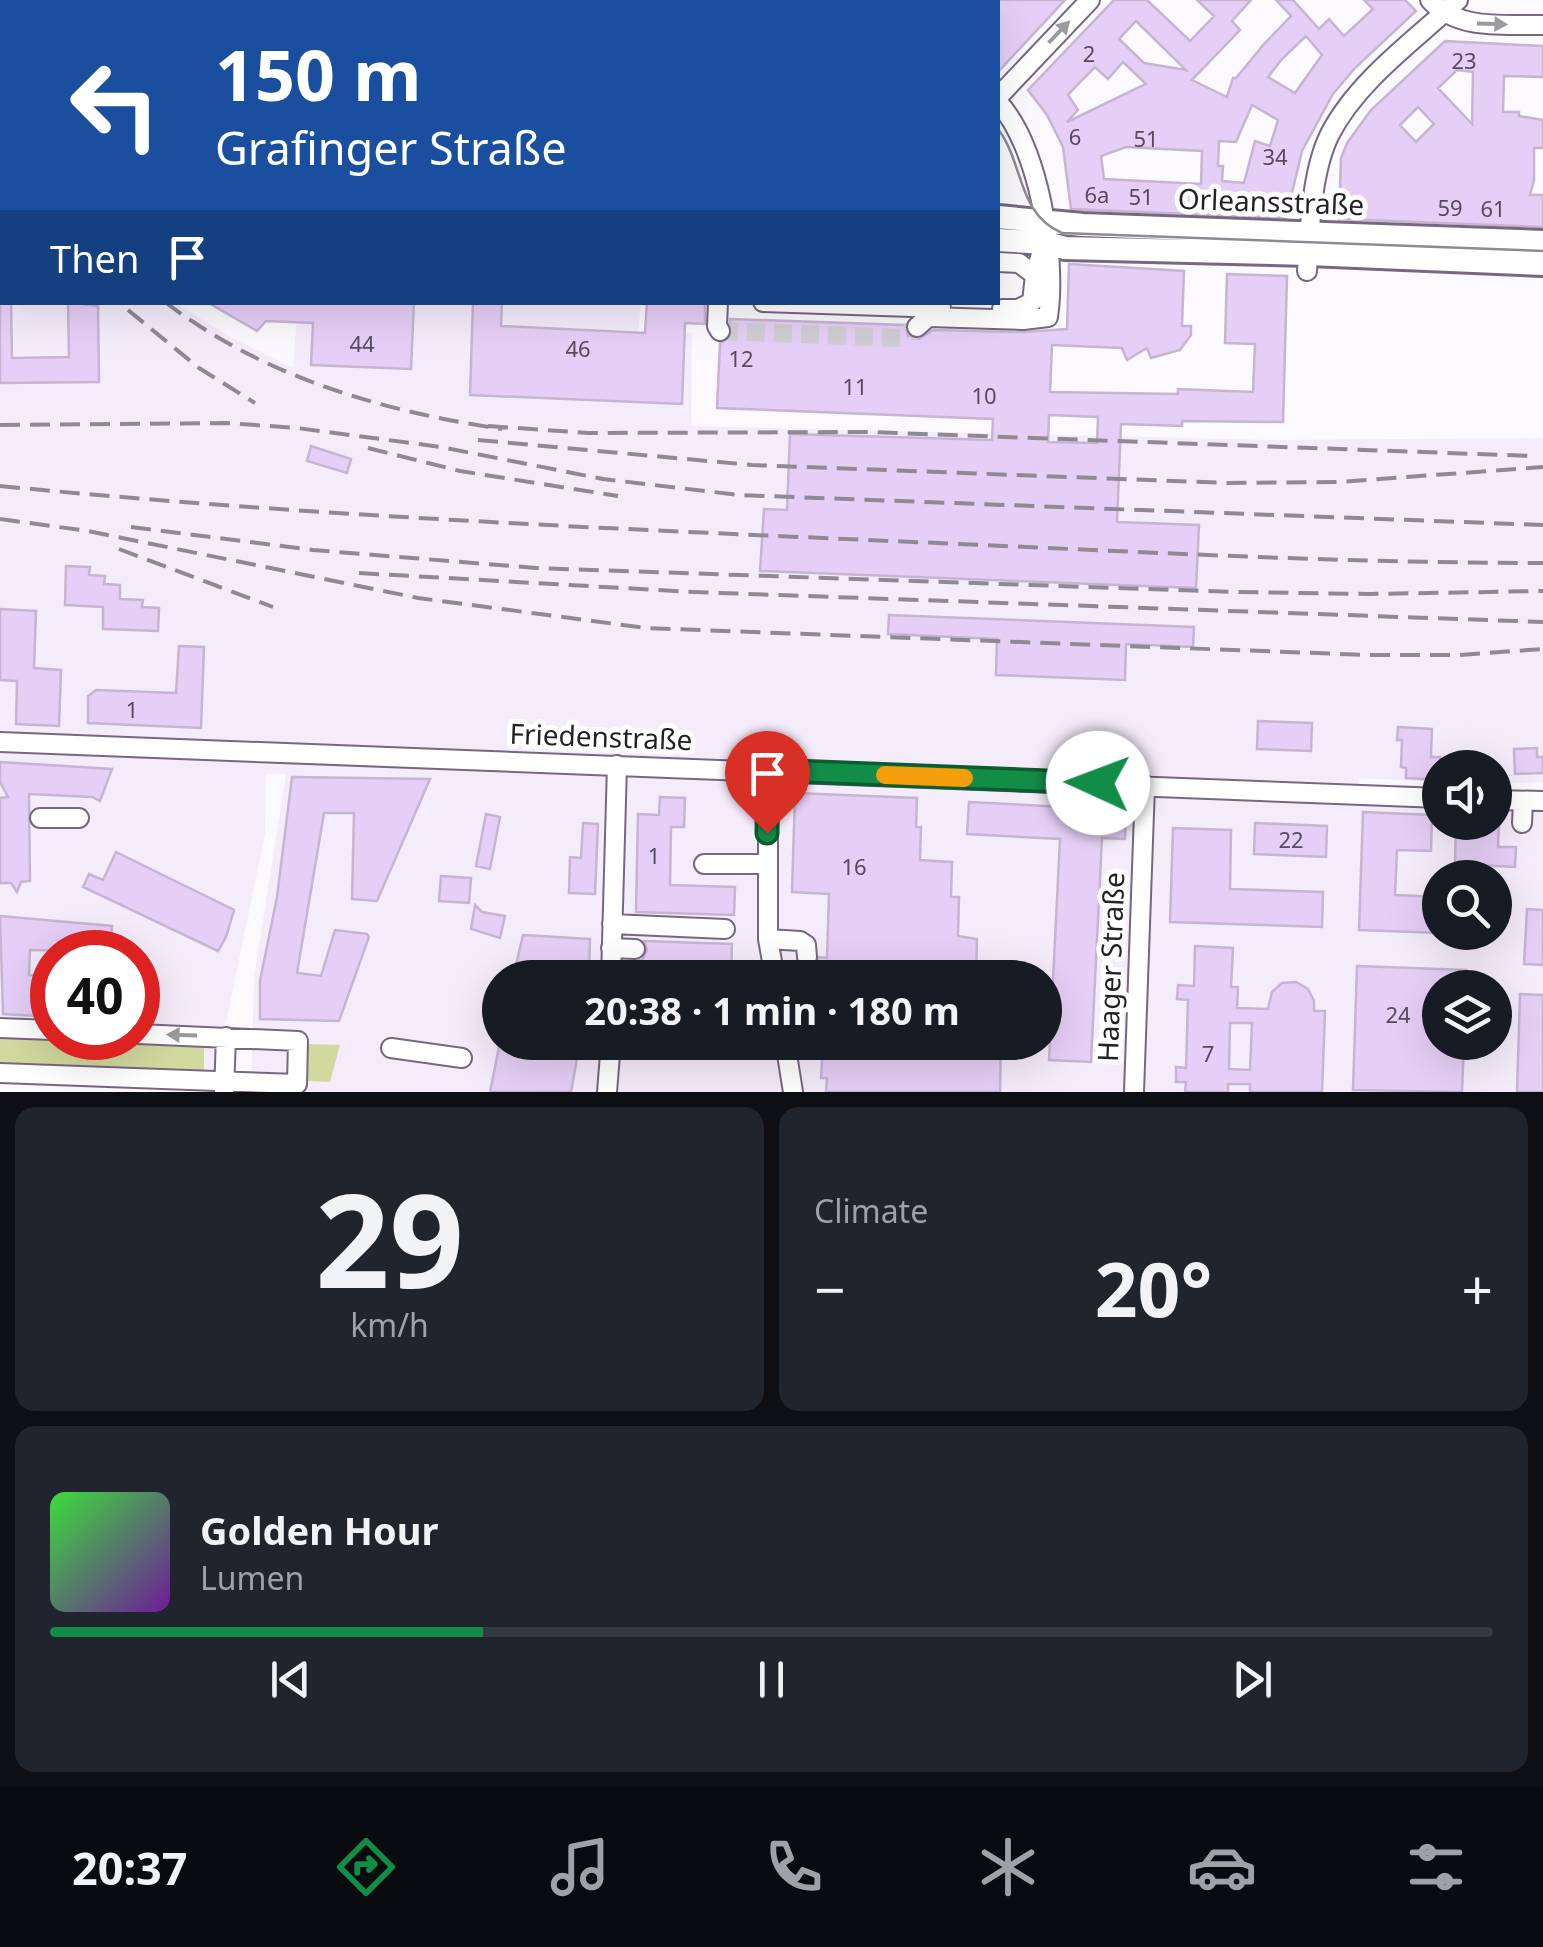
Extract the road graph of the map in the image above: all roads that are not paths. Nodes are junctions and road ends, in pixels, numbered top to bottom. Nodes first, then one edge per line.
1 (1090, 0) edge
2 (1458, 0) edge
3 (1436, 7) edge
4 (1543, 25) edge
5 (1000, 98) edge
6 (1000, 103) edge
7 (1000, 218) edge
8 (1000, 240) edge
9 (1543, 242) edge
10 (1049, 244) junction
11 (1309, 251) junction
12 (1543, 254) edge
13 (1000, 262) edge
14 (1018, 263) junction
15 (1543, 264) edge
16 (1035, 275) junction
17 (718, 305) edge
18 (859, 305) edge
19 (917, 328) tunnel mouth
20 (720, 331) dead end
21 (0, 742) edge
22 (617, 765) junction
23 (768, 770) junction
24 (1146, 785) junction
25 (1422, 797) edge
26 (1512, 801) edge
27 (1543, 801) edge
28 (1523, 802) junction
29 (40, 818) dead end
30 (79, 818) dead end
31 (1522, 823) dead end
32 (704, 864) dead end
33 (767, 864) junction
34 (612, 924) junction
35 (725, 928) dead end
36 (768, 939) junction
37 (612, 948) junction
38 (634, 949) dead end
39 (808, 957) dead end
40 (612, 960) edge
41 (771, 960) edge
42 (0, 1028) edge
43 (30, 1029) edge
44 (160, 1035) edge
45 (226, 1037) junction
46 (391, 1048) dead end
47 (462, 1058) dead end
48 (610, 1060) edge
49 (788, 1060) edge
50 (0, 1073) edge
51 (224, 1087) edge
52 (607, 1092) edge
53 (793, 1092) edge
54 (1134, 1092) edge

5 -> 1 street
2 - 3 street
3 -> 4 street
3 - 11 street
6 - 10 street
7 - 10 main road, Orleansstraße
8 - 10 main road, Orleansstraße
9 - 11 main road, Orleansstraße
10 - 11 main road, Orleansstraße
10 - 11 main road, Orleansstraße
10 - 14 street, Orleansstraße
10 - 16 street
10 - 19 street
11 - 12 street
11 - 15 main road, Orleansstraße
13 - 14 street
14 - 16 street
16 - 18 street
17 - 20 street
21 - 22 street, Friedenstraße
22 - 23 street, Friedenstraße
22 - 34 street
23 - 24 street, Friedenstraße
23 - 33 street
24 - 25 street, Friedenstraße
24 - 54 street, Haager Straße
26 - 28 street
27 - 28 street
28 - 31 street
29 - 30 street
32 - 33 street
33 - 36 street
34 - 35 street
34 - 37 street
36 - 39 street
36 - 41 street
37 - 38 street
37 - 40 street
42 - 43 street
45 -> 44 street
45 - 51 street
45 - 51 street
46 - 47 street
48 - 52 street
49 - 53 street
50 - 51 street

